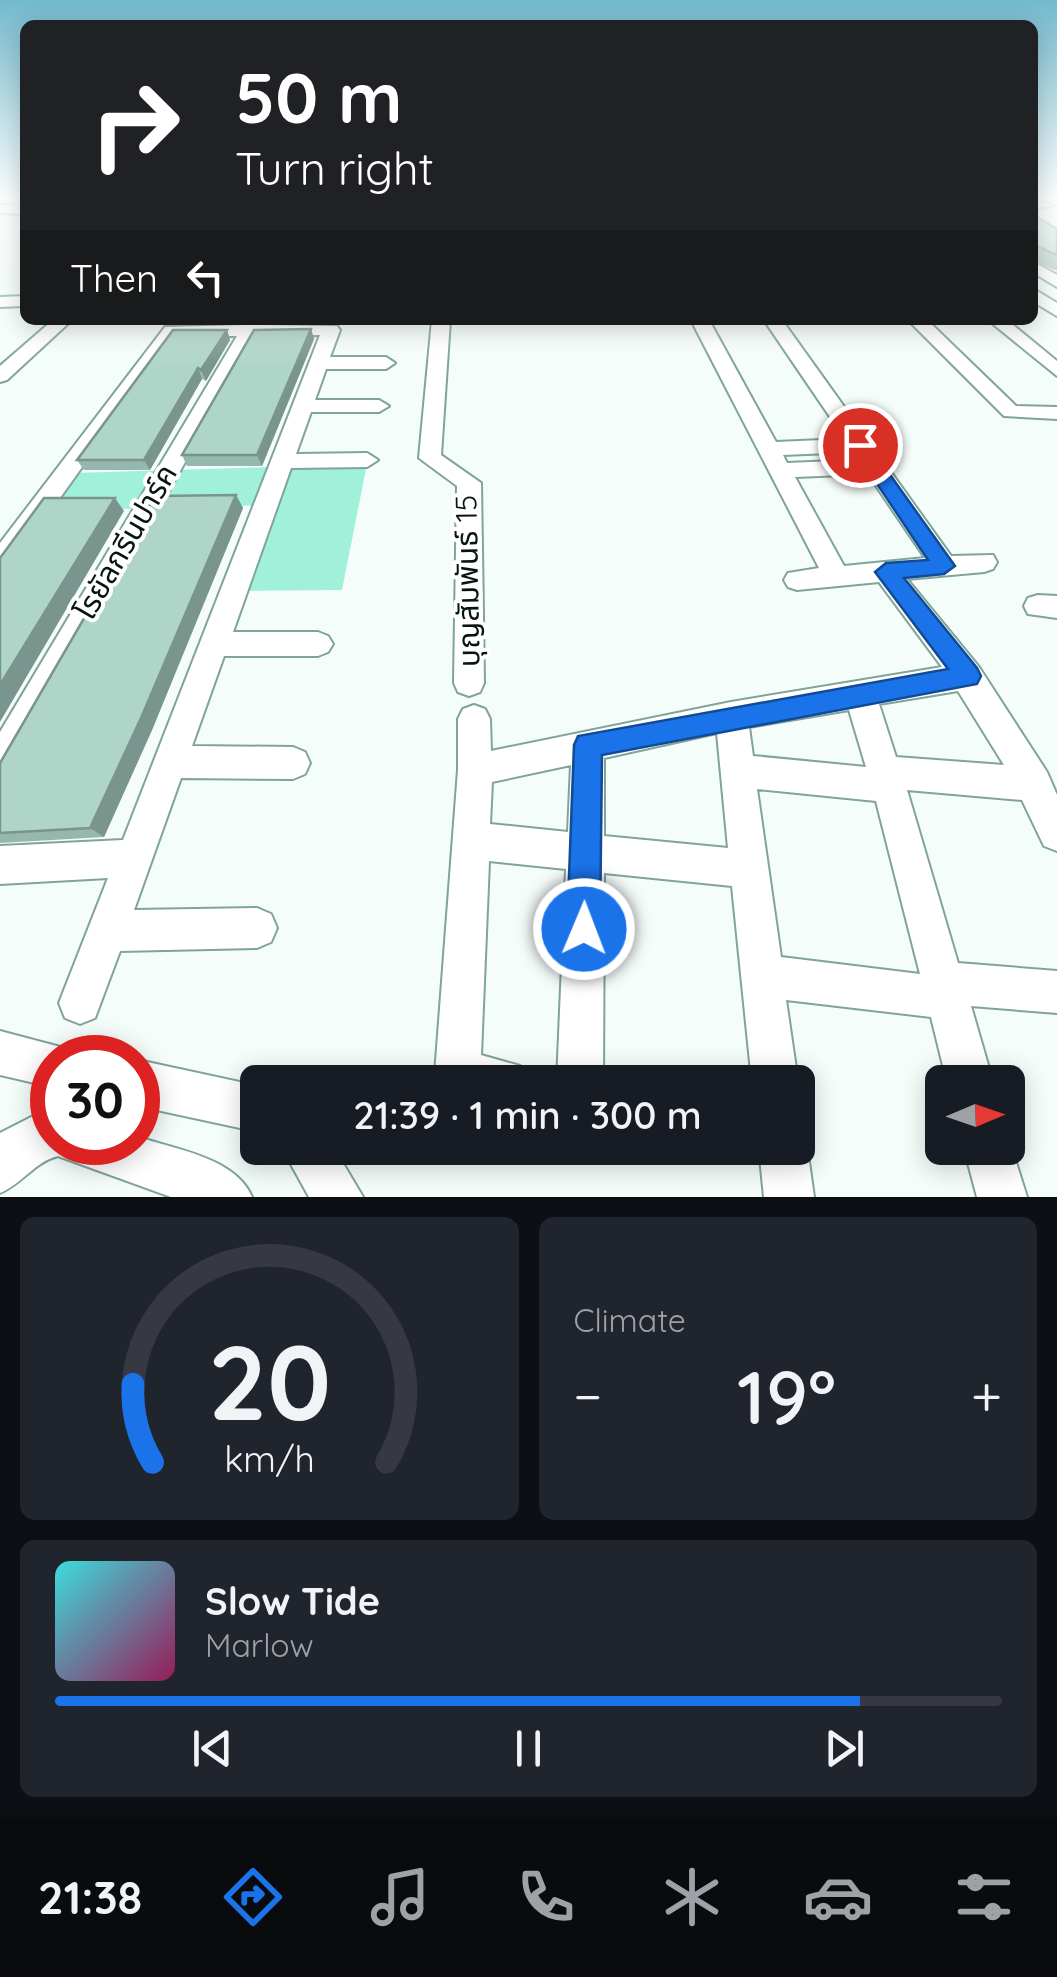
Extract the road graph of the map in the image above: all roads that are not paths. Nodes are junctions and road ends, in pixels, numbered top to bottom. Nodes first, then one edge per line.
1 (57, 325) edge
2 (232, 325) edge
3 (252, 325) edge
4 (275, 325) edge
5 (442, 325) edge
6 (703, 325) edge
7 (776, 325) edge
8 (922, 325) edge
9 (1002, 325) edge
10 (320, 363) junction
11 (386, 363) dead end
12 (1057, 370) edge
13 (0, 376) edge
14 (304, 406) junction
15 (379, 406) dead end
16 (1057, 413) edge
17 (860, 445) junction
18 (770, 449) junction
19 (284, 460) junction
20 (367, 460) dead end
21 (874, 466) junction
22 (781, 470) junction
23 (0, 562) edge
24 (984, 562) dead end
25 (944, 566) junction
26 (886, 572) junction
27 (836, 576) junction
28 (797, 580) dead end
29 (214, 644) junction
30 (318, 644) dead end
31 (968, 676) junction
32 (860, 695) junction
33 (731, 716) junction
34 (588, 745) junction
35 (170, 762) junction
36 (0, 763) edge
37 (292, 763) dead end
38 (476, 770) junction
39 (737, 771) junction
40 (887, 779) junction
41 (1035, 784) junction
42 (1057, 834) edge
43 (472, 841) junction
44 (586, 852) junction
45 (133, 858) junction
46 (0, 865) edge
47 (749, 868) junction
48 (257, 928) dead end
49 (107, 931) junction
50 (762, 976) junction
51 (945, 990) junction
52 (1057, 992) edge
53 (80, 1003) dead end
54 (0, 1054) edge
55 (30, 1060) edge
56 (459, 1065) edge
57 (580, 1065) edge
58 (773, 1065) edge
59 (965, 1065) edge
60 (160, 1088) edge
61 (240, 1105) edge
62 (30, 1142) edge
63 (125, 1165) edge
64 (317, 1165) edge
65 (785, 1165) edge
66 (993, 1165) edge
67 (0, 1169) edge
68 (167, 1185) edge
69 (226, 1197) edge
70 (338, 1197) edge
71 (789, 1197) edge
72 (1002, 1197) edge

1 - 13 street
2 - 23 street
3 - 36 street, โรยัลกรีนปาร์ค
4 - 10 street
5 - 38 street, บุญสัมพันธ์ 15
6 - 18 street
7 - 17 street
8 - 16 street
9 - 12 street
10 - 11 street
10 - 14 street
14 - 15 street
14 - 19 street
17 - 18 street
17 - 21 street
18 - 22 street
19 - 20 street
19 - 29 street
21 - 22 street
21 - 25 street
22 - 27 street
24 - 25 street
25 - 26 street
26 - 27 street
26 - 31 street
27 - 28 street
29 - 30 street
29 - 35 street
31 - 32 street
31 - 41 street
32 - 33 street
32 - 40 street
33 - 34 street
33 - 39 street
34 - 38 street
34 - 44 street
35 - 37 street
35 - 45 street
38 - 43 street
39 - 40 street
39 - 47 street
40 - 41 street
40 - 51 street
41 - 42 street
43 - 44 street
43 - 56 street
44 - 47 street
44 - 57 street
45 - 46 street
45 - 49 street
47 - 50 street
48 - 49 street
49 - 53 street
50 - 51 street
50 - 58 street
51 - 52 street
51 - 59 street
54 - 55 street
60 - 61 street
62 - 67 street
63 - 68 street
64 - 70 street
65 - 71 street
66 - 72 street
68 - 69 street

